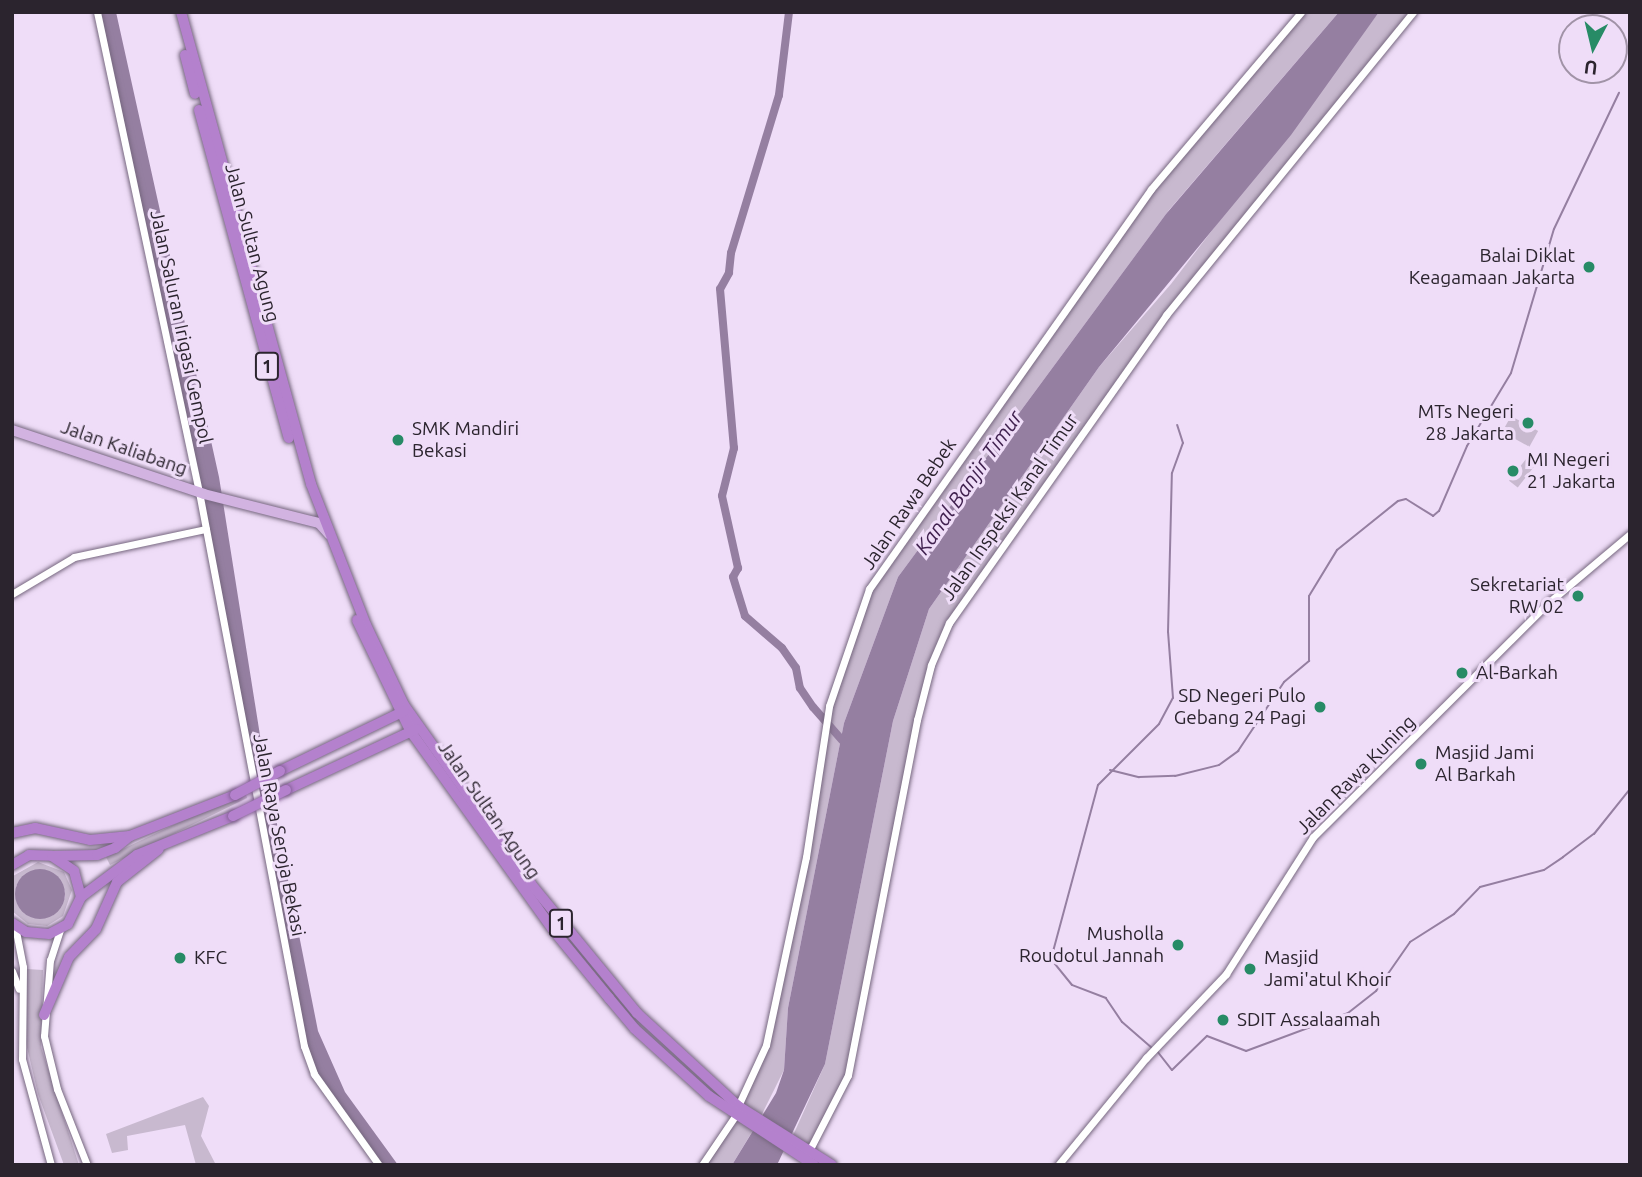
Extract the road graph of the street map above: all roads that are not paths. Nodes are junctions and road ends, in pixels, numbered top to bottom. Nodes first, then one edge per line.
1 (97, 12) edge
2 (174, 12) edge
3 (181, 12) edge
4 (1301, 12) edge
5 (1413, 12) edge
6 (254, 299) junction
7 (261, 327) junction
8 (12, 430) edge
9 (202, 493) junction
10 (319, 523) junction
11 (206, 529) junction
12 (329, 534) junction
13 (1630, 534) edge
14 (12, 594) edge
15 (390, 695) junction
16 (403, 711) junction
17 (381, 723) junction
18 (415, 730) junction
19 (392, 743) junction
20 (422, 745) junction
21 (12, 833) edge
22 (130, 836) junction
23 (159, 849) junction
24 (29, 855) junction
25 (12, 856) edge
26 (52, 856) junction
27 (12, 865) edge
28 (81, 897) junction
29 (14, 925) edge
30 (60, 930) junction
31 (12, 971) edge
32 (20, 997) junction
33 (44, 1015) junction
34 (740, 1113) junction
35 (805, 1157) edge
36 (51, 1165) edge
37 (87, 1165) edge
38 (379, 1165) edge
39 (702, 1165) edge
40 (832, 1165) edge
41 (1058, 1165) edge

1 - 9 street, Jalan Saluran Irigasi Gempol
2 - 6 highway, Jalan Sultan Agung / 1
3 - 6 highway, Jalan Sultan Agung / 1
4 - 34 street, Jalan Rawa Bebek
5 - 35 street, Jalan Inspeksi Kanal Timur
6 - 7 highway, Jalan Sultan Agung / 1
7 - 10 highway, Jalan Sultan Agung / 1
7 - 12 highway, Jalan Sultan Agung / 1
8 - 9 main road, Jalan Kaliabang
9 - 10 main road, Jalan Kaliabang
9 - 11 street, Jalan Raya Seroja Bekasi
10 - 12 main road
10 - 15 highway, Jalan Sultan Agung / 1
11 - 14 street
11 - 38 street, Jalan Raya Seroja Bekasi
12 - 16 highway, Jalan Sultan Agung / 1
13 - 41 street, Jalan Rawa Kuning
15 - 16 highway, Jalan Sultan Agung / 1
15 - 17 highway
16 - 17 highway
16 - 18 highway, Jalan Sultan Agung / 1
17 - 22 highway, bridge
18 - 19 highway, Jalan Sultan Agung
18 - 20 highway, Jalan Sultan Agung / 1
18 - 34 highway, Jalan Sultan Agung / 1
19 - 20 highway
19 - 23 highway, Jalan Sultan Agung, bridge
20 - 34 highway, Jalan Sultan Agung / 1
21 - 22 highway
22 - 26 highway
23 - 28 highway, Jalan Sultan Agung
23 - 33 highway
24 - 25 highway
24 - 26 highway
24 - 27 highway
26 - 28 highway
28 - 30 highway
29 - 30 highway
29 - 32 street
30 - 33 street
31 - 32 street
32 - 36 street
33 - 37 street
34 - 35 highway, 1
34 - 39 street, Jalan Rawa Bebek
35 - 40 highway, 1

